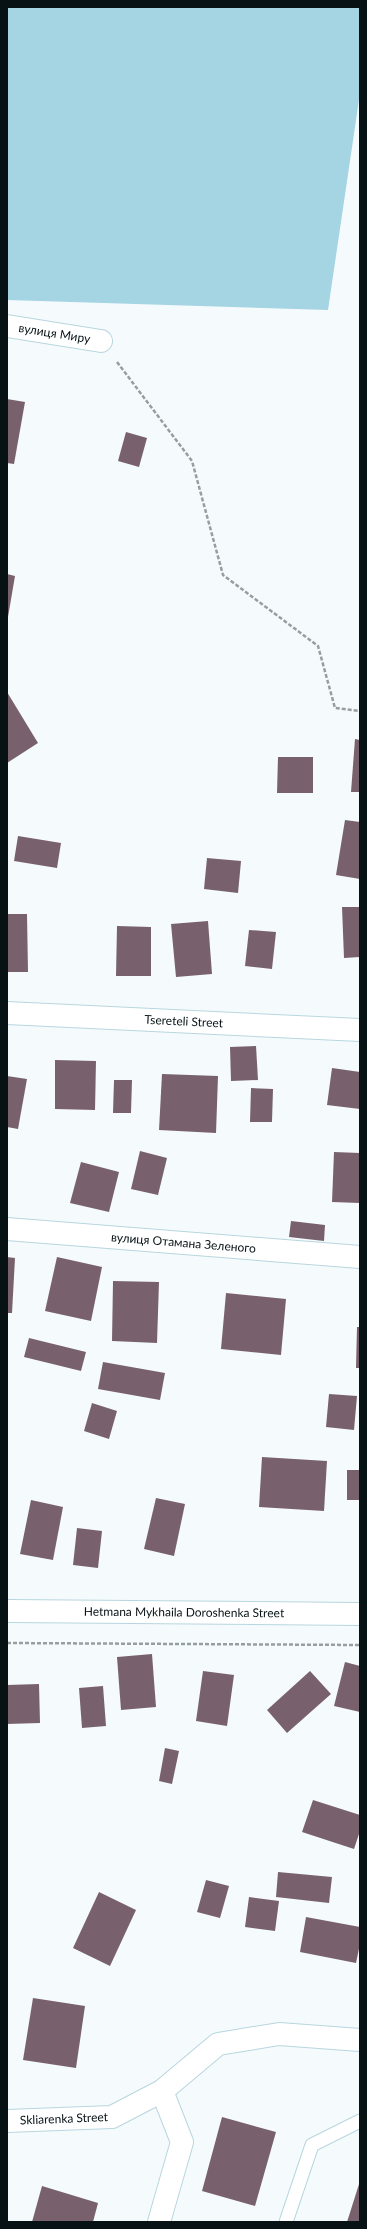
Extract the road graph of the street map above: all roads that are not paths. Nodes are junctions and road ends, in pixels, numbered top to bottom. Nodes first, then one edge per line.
1 (7, 326) edge
2 (101, 340) road end
3 (7, 1013) edge
4 (360, 1030) edge
5 (7, 1228) edge
6 (360, 1257) edge
7 (7, 1611) edge
8 (360, 1614) edge
9 (360, 2040) edge
10 (162, 2091) junction
11 (7, 2121) edge
12 (360, 2121) edge
13 (159, 2222) edge
14 (286, 2222) edge

1 - 2 street, вулиця Миру
3 - 4 street, Tsereteli Street
5 - 6 street, вулиця Отамана Зеленого
7 - 8 street, Hetmana Mykhaila Doroshenka Street
9 - 10 street, Skliarenka Street
10 - 11 street, Skliarenka Street
10 - 13 street
12 - 14 lane

